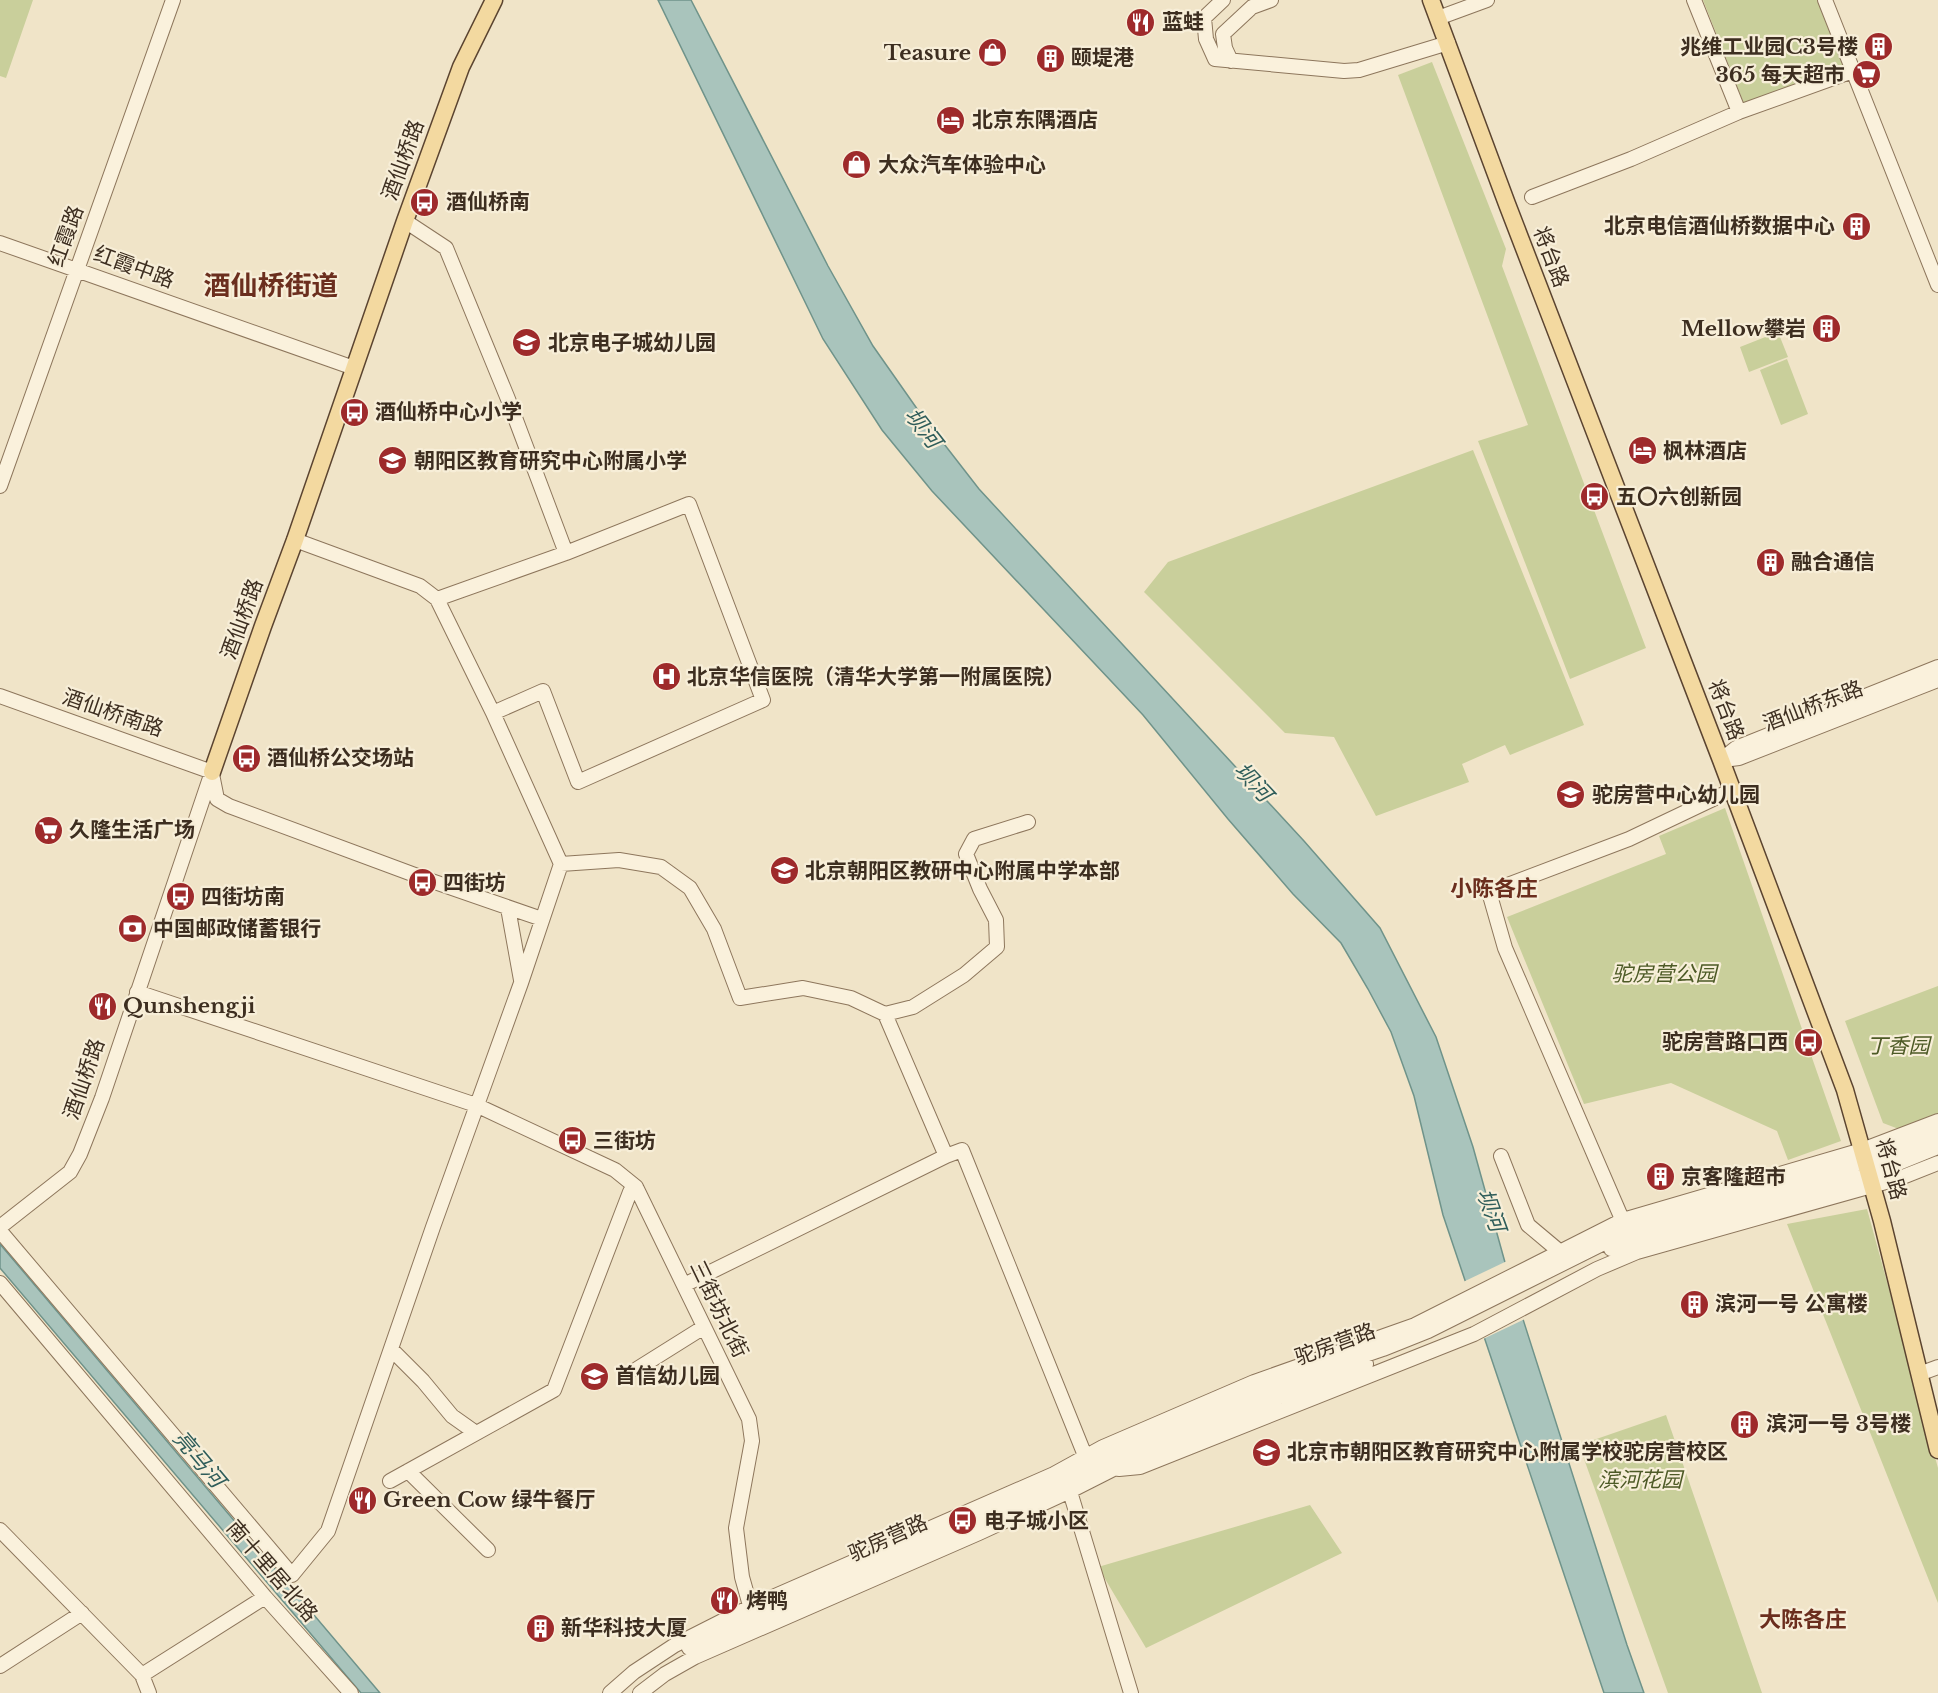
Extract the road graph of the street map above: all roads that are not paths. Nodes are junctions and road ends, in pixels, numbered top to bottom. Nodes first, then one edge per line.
1 (173, 0) edge
2 (494, 0) edge
3 (1223, 0) edge
4 (1271, 0) edge
5 (1431, 0) edge
6 (1487, 0) edge
7 (1694, 0) edge
8 (1825, 0) edge
9 (1438, 18) junction
10 (1448, 43) junction
11 (1231, 61) junction
12 (1853, 71) junction
13 (1739, 112) junction
14 (1532, 197) dead end
15 (405, 221) junction
16 (0, 243) edge
17 (77, 268) junction
18 (1938, 285) edge
19 (354, 368) junction
20 (0, 486) edge
21 (295, 540) junction
22 (566, 553) junction
23 (437, 599) junction
24 (1938, 667) edge
25 (1938, 680) edge
26 (0, 696) edge
27 (494, 714) junction
28 (1721, 760) junction
29 (212, 772) junction
30 (1732, 790) junction
31 (1028, 822) dead end
32 (561, 864) junction
33 (508, 908) junction
34 (542, 919) junction
35 (521, 983) junction
36 (137, 992) junction
37 (885, 1014) junction
38 (476, 1106) junction
39 (1938, 1121) edge
40 (1938, 1134) edge
41 (1938, 1147) edge
42 (946, 1156) junction
43 (1501, 1156) dead end
44 (1938, 1163) edge
45 (1867, 1168) junction
46 (636, 1187) junction
47 (0, 1229) edge
48 (1630, 1236) junction
49 (1559, 1251) junction
50 (1528, 1280) junction
51 (0, 1283) edge
52 (684, 1286) junction
53 (1465, 1311) junction
54 (704, 1327) junction
55 (391, 1349) junction
56 (1938, 1367) edge
57 (637, 1369) dead end
58 (1919, 1374) junction
59 (476, 1433) junction
60 (1938, 1450) edge
61 (1087, 1462) junction
62 (408, 1471) junction
63 (1107, 1471) junction
64 (390, 1481) dead end
65 (1069, 1485) junction
66 (0, 1530) edge
67 (488, 1550) dead end
68 (265, 1597) junction
69 (82, 1613) junction
70 (754, 1618) junction
71 (0, 1666) edge
72 (142, 1675) junction
73 (149, 1693) edge
74 (351, 1693) edge
75 (610, 1693) edge
76 (622, 1693) edge
77 (640, 1693) edge
78 (1131, 1693) edge

1 - 17 street, 红霞路
2 - 15 main road, 酒仙桥路
3 - 11 street
4 - 11 street
5 - 9 main road, 将台路
6 - 9 street
7 - 13 street
8 - 12 street
9 - 10 main road, 将台路
10 - 11 street
10 - 28 main road, 将台路
12 - 13 street
12 - 18 street
13 - 14 street
15 - 19 main road, 酒仙桥路
15 - 22 street
16 - 17 street, 红霞中路
17 - 19 street, 红霞中路
17 - 20 street, 红霞路
19 - 21 main road, 酒仙桥路
21 - 23 street
21 - 29 main road, 酒仙桥路
22 - 23 street
22 - 27 street
23 - 27 street
24 - 28 street, 酒仙桥东路
25 - 28 street, 酒仙桥东路
26 - 29 street, 酒仙桥南路
27 - 32 street
28 - 30 main road, 将台路
29 - 33 street
29 - 36 street, 酒仙桥路
30 - 45 main road, 将台路
30 - 48 street
31 - 37 street
32 - 34 street
32 - 37 street
33 - 34 street
33 - 35 street
34 - 35 street
35 - 38 street
36 - 38 street, 三街坊北街
36 - 47 street, 酒仙桥路
37 - 42 street
38 - 46 street, 三街坊北街
38 - 55 street
39 - 45 street
40 - 45 street, 驼房营路
41 - 45 street, 驼房营路
42 - 52 street
42 - 61 street
43 - 49 street
44 - 45 street
45 - 48 street
45 - 48 street, 驼房营路
45 - 58 main road, 将台路
46 - 52 street, 三街坊北街
46 - 59 street
47 - 55 street
48 - 49 street
48 - 50 street, 驼房营路
48 - 63 street
49 - 50 street
50 - 53 street, 驼房营路
51 - 68 street, 南十里居北路
52 - 54 street, 三街坊北街
53 - 61 street, 驼房营路
53 - 63 street, 驼房营路
54 - 57 street
54 - 70 street, 三街坊北街
55 - 59 street
56 - 58 street
58 - 60 main road, 将台路
59 - 62 street
61 - 65 street, 驼房营路
61 - 70 street
62 - 64 street
62 - 67 street
63 - 65 street, 驼房营路
65 - 70 street, 驼房营路
65 - 78 street
66 - 69 street
68 - 72 street
68 - 74 street, 南十里居北路
69 - 71 street
69 - 72 street
70 - 75 street
70 - 76 street
70 - 77 street
72 - 73 street

